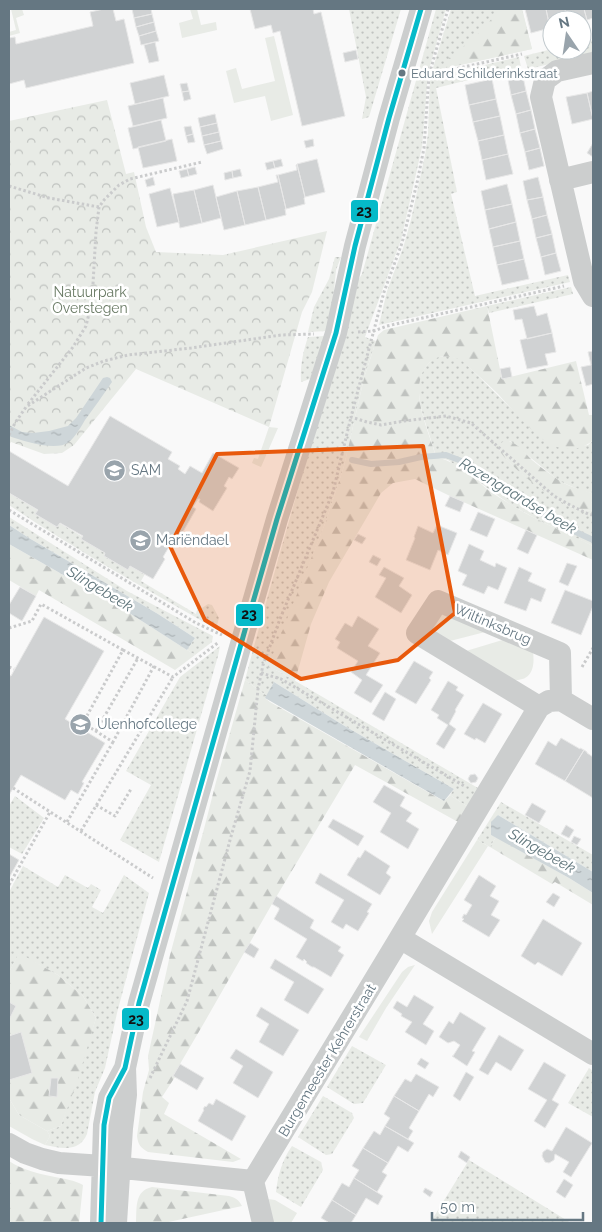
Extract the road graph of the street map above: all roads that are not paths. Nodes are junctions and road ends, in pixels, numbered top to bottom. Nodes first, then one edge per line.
1 (421, 9) edge
2 (593, 63) edge
3 (593, 172) edge
4 (560, 180) junction
5 (589, 288) edge
6 (561, 700) junction
7 (539, 707) junction
8 (593, 719) edge
9 (400, 938) junction
10 (593, 1054) edge
11 (9, 1144) edge
12 (112, 1167) junction
13 (254, 1181) junction
14 (101, 1223) edge
15 (116, 1223) edge
16 (263, 1223) edge

1 - 12 street
2 - 4 street
3 - 4 street
4 - 5 street
6 - 7 street
6 - 7 street, Wiltinksbrug
6 - 8 street
7 - 9 street, Burgemeester Kehrerstraat
9 - 10 street
9 - 13 street, Burgemeester Kehrerstraat
11 - 12 street
12 - 13 street
12 - 14 street
12 - 15 street
13 - 16 street

